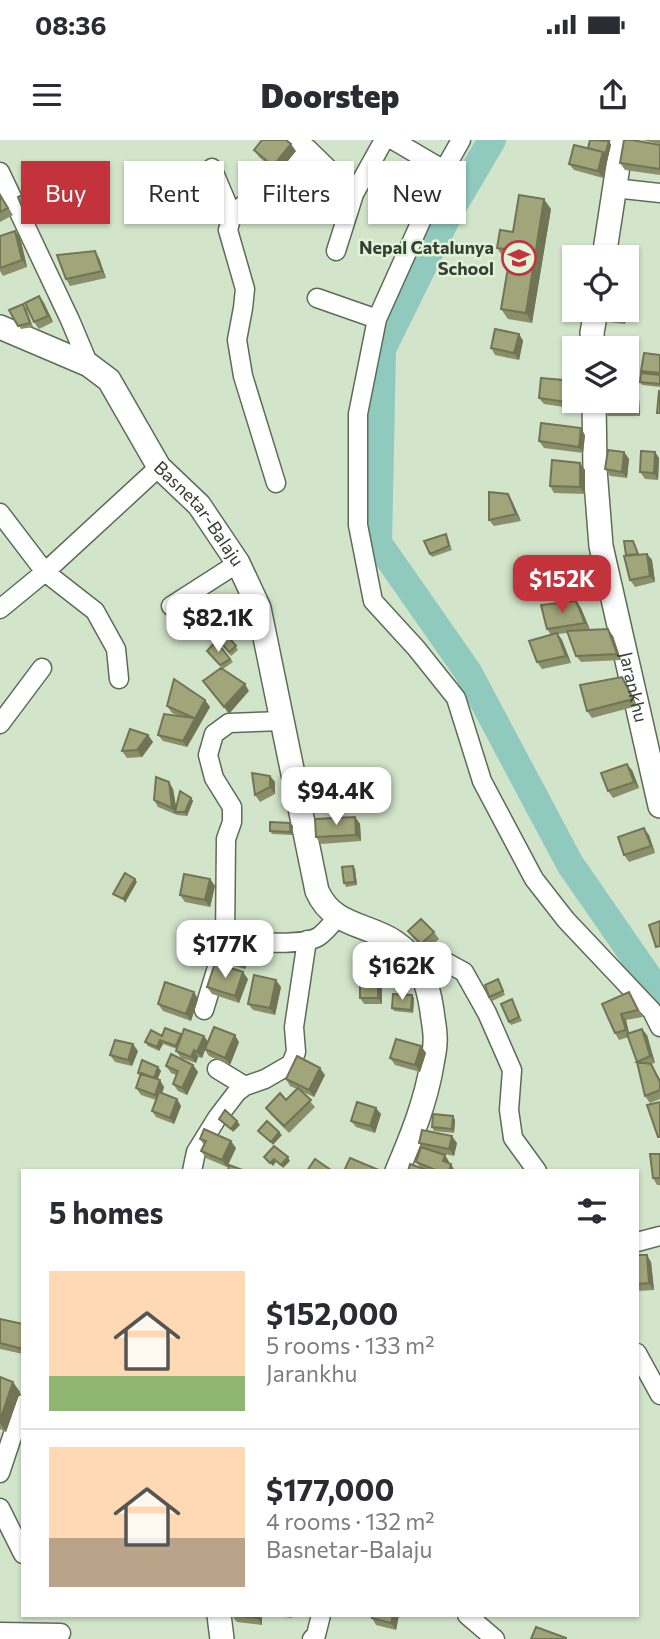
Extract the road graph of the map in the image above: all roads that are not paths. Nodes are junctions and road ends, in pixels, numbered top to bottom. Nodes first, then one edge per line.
1 (384, 140) edge
2 (393, 140) edge
3 (461, 140) edge
4 (622, 140) edge
5 (302, 145) edge
6 (319, 161) edge
7 (429, 161) edge
8 (449, 161) edge
9 (0, 172) edge
10 (614, 188) junction
11 (660, 193) edge
12 (354, 194) edge
13 (224, 196) edge
14 (232, 215) junction
15 (345, 224) edge
16 (420, 224) edge
17 (606, 245) edge
18 (336, 251) dead end
19 (317, 298) dead end
20 (377, 319) junction
21 (0, 327) edge
22 (89, 365) junction
23 (594, 413) edge
24 (159, 467) junction
25 (275, 483) dead end
26 (0, 513) edge
27 (239, 563) junction
28 (45, 572) junction
29 (171, 606) dead end
30 (0, 609) edge
31 (42, 668) dead end
32 (119, 679) dead end
33 (283, 721) junction
34 (0, 724) edge
35 (660, 806) edge
36 (338, 918) junction
37 (307, 940) junction
38 (225, 941) junction
39 (410, 956) junction
40 (204, 1010) dead end
41 (660, 1027) edge
42 (218, 1069) dead end
43 (245, 1086) junction
44 (193, 1169) edge
45 (398, 1169) edge
46 (533, 1169) edge
47 (660, 1236) edge
48 (639, 1241) edge
49 (639, 1357) edge
50 (660, 1395) edge
51 (21, 1410) edge
52 (0, 1474) edge
53 (0, 1508) edge
54 (21, 1550) edge
55 (54, 1617) edge
56 (219, 1617) edge
57 (320, 1617) edge
58 (469, 1617) edge
59 (0, 1632) edge
60 (66, 1636) edge
61 (222, 1639) edge
62 (312, 1639) edge
63 (495, 1639) edge

1 - 12 street
2 - 7 street
3 - 8 street
4 - 10 street
5 - 6 street
5 - 14 street
9 - 22 street
10 - 11 street
10 - 17 street
13 - 14 street
14 - 25 street
15 - 18 street
16 - 20 street
19 - 20 street
20 - 41 street
21 - 22 street, Basnetar-Balaju
22 - 24 street, Basnetar-Balaju
23 - 35 street, Jarankhu
24 - 27 street, Basnetar-Balaju
24 - 28 street
26 - 28 street
27 - 29 street
27 - 33 street, Basnetar-Balaju
28 - 30 street
28 - 32 street
31 - 34 street
33 - 36 street, Basnetar-Balaju
33 - 38 street
36 - 37 street
36 - 39 street, Basnetar-Balaju
37 - 38 street
37 - 43 street
38 - 40 street
39 - 45 street, Basnetar-Balaju
39 - 46 street
42 - 43 street
43 - 44 street
47 - 48 street
49 - 50 street
51 - 52 street
53 - 54 street
55 - 60 street
56 - 61 street
57 - 62 street
58 - 63 street
59 - 60 street

